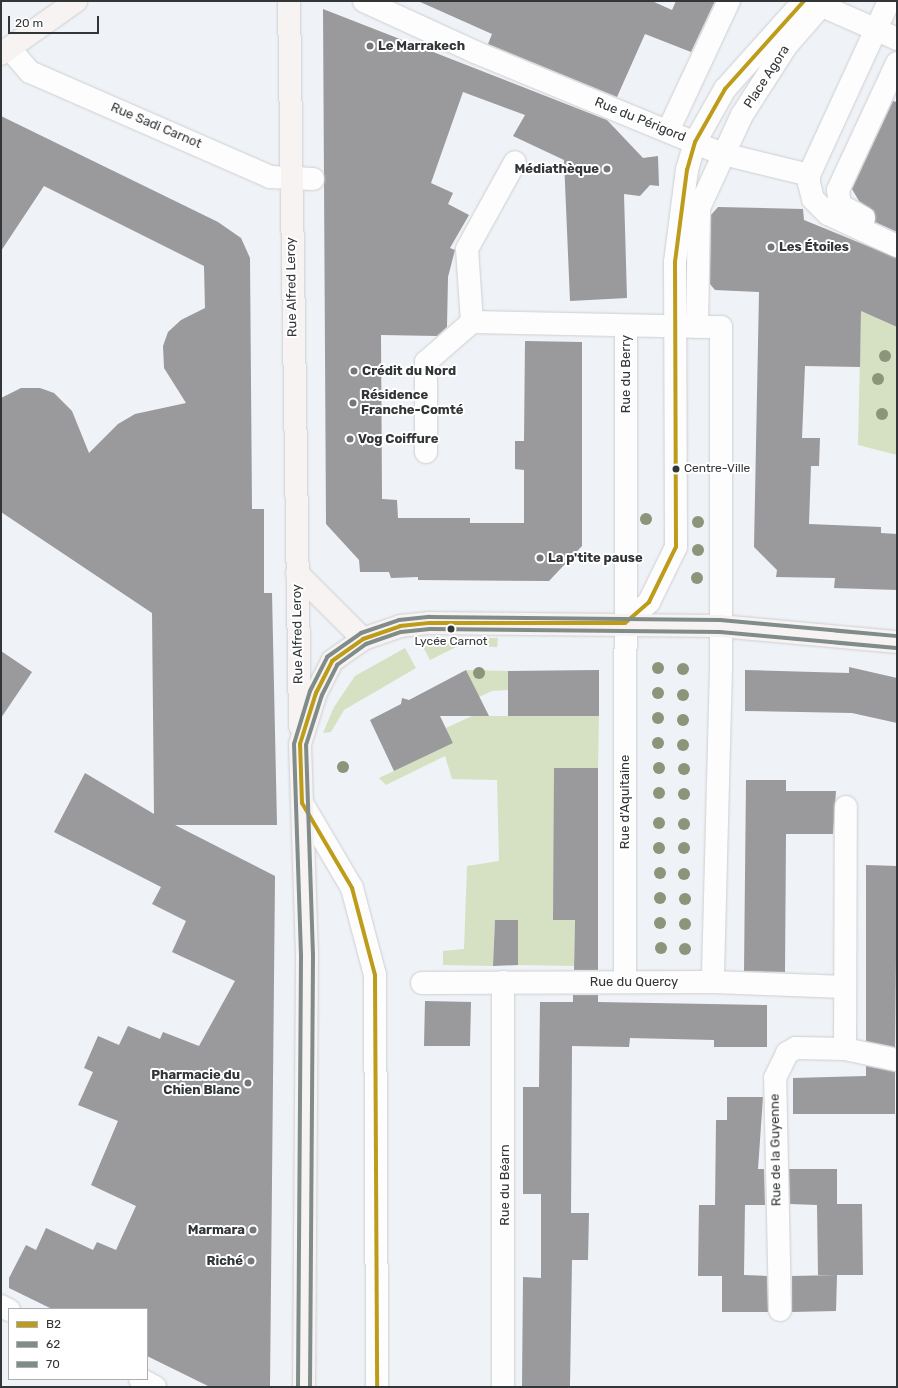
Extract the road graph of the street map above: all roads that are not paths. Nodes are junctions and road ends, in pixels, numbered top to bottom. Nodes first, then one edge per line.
1 (76, 1) edge
2 (289, 1) edge
3 (364, 1) edge
4 (729, 1) edge
5 (889, 1) edge
6 (812, 3) edge
7 (876, 30) junction
8 (897, 39) edge
9 (5, 51) edge
10 (897, 63) edge
11 (668, 131) junction
12 (695, 142) junction
13 (723, 154) junction
14 (516, 162) dead end
15 (809, 175) junction
16 (291, 177) junction
17 (313, 179) dead end
18 (897, 232) edge
19 (897, 246) edge
20 (472, 322) junction
21 (626, 326) junction
22 (675, 326) junction
23 (696, 327) junction
24 (426, 452) dead end
25 (297, 573) junction
26 (625, 623) junction
27 (720, 626) junction
28 (363, 639) junction
29 (897, 642) edge
30 (300, 744) junction
31 (302, 803) junction
32 (846, 807) dead end
33 (625, 981) junction
34 (503, 982) junction
35 (713, 982) junction
36 (422, 983) dead end
37 (845, 987) junction
38 (845, 1049) junction
39 (897, 1060) edge
40 (780, 1310) dead end
41 (142, 1380) edge
42 (155, 1387) edge
43 (304, 1387) edge
44 (377, 1387) edge
45 (503, 1387) edge

1 - 9 main road
2 - 16 main road, Rue Alfred Leroy
3 - 11 street, Rue du Périgord
4 - 11 street
5 - 7 street
6 - 7 street
6 - 12 street
6 - 13 street, Place Agora
7 - 8 street
7 - 15 street
9 - 16 street, Rue Sadi Carnot
10 - 18 street
11 - 12 street, Rue du Périgord
12 - 13 street, Rue du Périgord
12 - 22 street
13 - 15 street, Rue du Périgord
13 - 23 street, Place Agora
14 - 20 street
15 - 19 street
16 - 17 street, Rue Sadi Carnot
16 - 25 main road, Rue Alfred Leroy
20 - 21 street
20 - 24 street
21 - 22 street, Rue du Berry
21 - 26 street, Rue du Berry
22 - 23 street, Rue du Berry
22 - 26 street
23 - 27 street, Rue du Berry
25 - 28 main road, Rue Alfred Leroy
25 - 30 main road, Rue Alfred Leroy
26 - 27 main road
26 - 28 main road
26 - 33 street, Rue d'Aquitaine
27 - 29 main road
27 - 35 street
28 - 30 main road, Rue Alfred Leroy
30 - 31 main road, Rue Alfred Leroy
31 - 43 main road, Rue Alfred Leroy
31 - 44 street
32 - 37 street
33 - 34 street, Rue du Quercy
33 - 35 street, Rue du Quercy
34 - 36 street, Rue du Quercy
34 - 45 street, Rue du Béarn
35 - 37 street, Rue du Quercy
37 - 38 street
38 - 39 street, Rue de la Guyenne
38 - 40 street, Rue de la Guyenne
41 - 42 street

